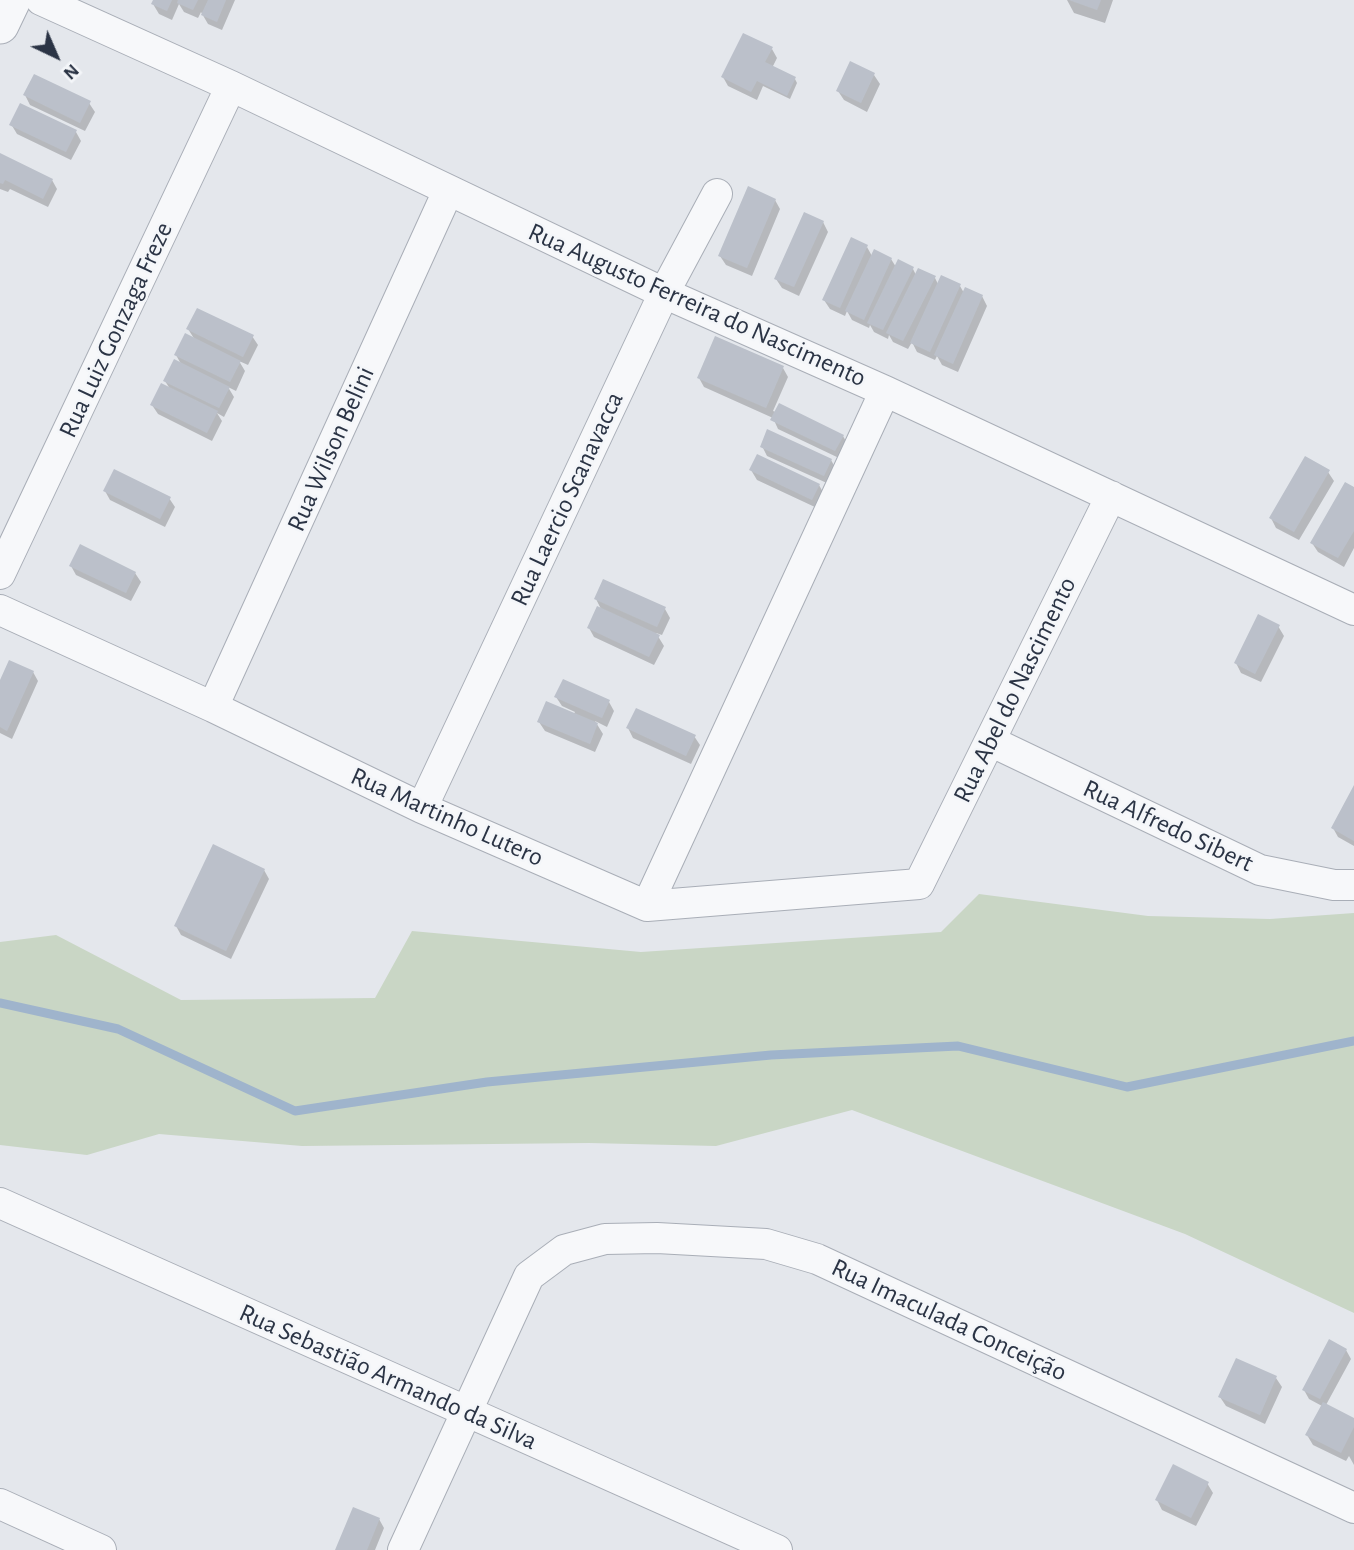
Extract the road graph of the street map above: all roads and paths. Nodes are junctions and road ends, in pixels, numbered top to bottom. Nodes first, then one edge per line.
1 (12, 0) edge
2 (41, 0) edge
3 (0, 25) edge
4 (231, 86) junction
5 (448, 191) junction
6 (717, 194) dead end
7 (664, 293) junction
8 (885, 391) junction
9 (1111, 496) junction
10 (0, 574) edge
11 (0, 610) edge
12 (1354, 610) edge
13 (214, 707) junction
14 (990, 741) junction
15 (422, 808) junction
16 (919, 884) joint
17 (1354, 885) edge
18 (647, 906) junction
19 (0, 1203) edge
20 (466, 1411) junction
21 (0, 1504) edge
22 (1354, 1508) edge
23 (101, 1550) edge
24 (403, 1550) edge
25 (777, 1550) edge

1 - 3 street
2 - 4 street, Rua Augusto Ferreira do Nascimento
4 - 5 street, Rua Augusto Ferreira do Nascimento
4 - 10 street, Rua Luiz Gonzaga Freze
5 - 7 street, Rua Augusto Ferreira do Nascimento
5 - 13 street, Rua Wilson Belini
6 - 7 street, Rua Laercio Scanavacca
7 - 8 street, Rua Augusto Ferreira do Nascimento
7 - 15 street, Rua Laercio Scanavacca
8 - 9 street, Rua Augusto Ferreira do Nascimento
8 - 18 street
9 - 12 street, Rua Augusto Ferreira do Nascimento
9 - 14 street, Rua Abel do Nascimento
11 - 13 street, Rua Martinho Lutero
13 - 15 street, Rua Martinho Lutero
14 - 16 street, Rua Abel do Nascimento
14 - 17 street, Rua Alfredo Sibert
15 - 18 street, Rua Martinho Lutero
16 - 18 street, Rua Martinho Lutero
19 - 20 street, Rua Sebastião Armando da Silva
20 - 22 street, Rua Imaculada Conceição
20 - 24 street
20 - 25 street, Rua Sebastião Armando da Silva
21 - 23 street

